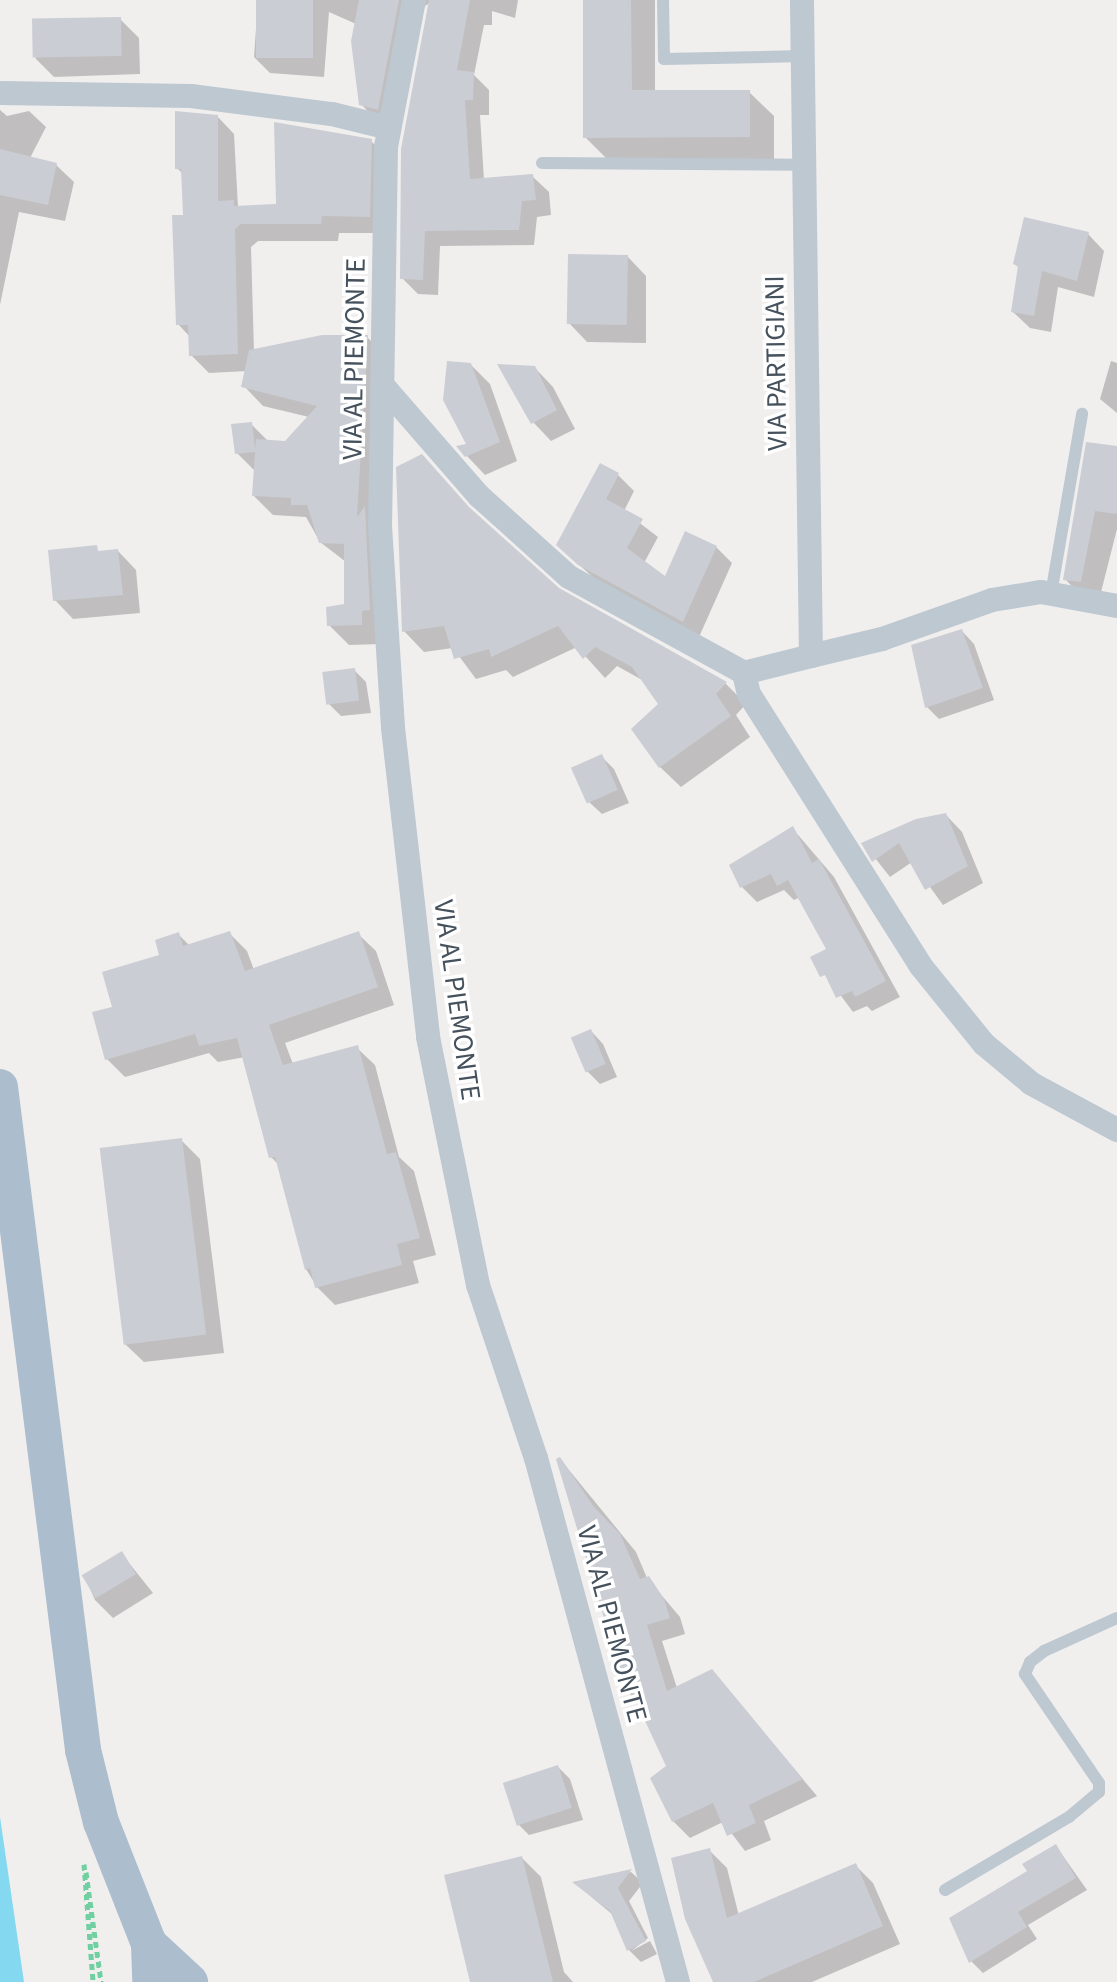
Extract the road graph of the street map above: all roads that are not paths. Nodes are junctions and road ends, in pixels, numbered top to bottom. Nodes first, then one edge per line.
1 (414, 0) edge
2 (663, 0) edge
3 (802, 0) edge
4 (803, 56) junction
5 (0, 93) edge
6 (389, 128) junction
7 (542, 163) dead end
8 (804, 165) junction
9 (385, 388) junction
10 (1082, 414) dead end
11 (1051, 594) junction
12 (1117, 606) edge
13 (811, 656) junction
14 (744, 673) junction
15 (0, 1087) edge
16 (1117, 1130) edge
17 (1117, 1618) edge
18 (945, 1890) dead end
19 (149, 1944) junction
20 (150, 1982) edge
21 (190, 1982) edge
22 (678, 1982) edge

1 - 6 street, VIA AL PIEMONTE
2 - 4 lane
3 - 4 street, VIA PARTIGIANI
4 - 8 street, VIA PARTIGIANI
5 - 6 street
6 - 9 street, VIA AL PIEMONTE
7 - 8 lane
8 - 13 street, VIA PARTIGIANI
9 - 14 street
9 - 22 street, VIA AL PIEMONTE
10 - 11 lane
11 - 12 street
11 - 13 street
13 - 14 street
14 - 16 street
15 - 19 main road
17 - 18 lane
19 - 20 main road
19 - 21 main road

